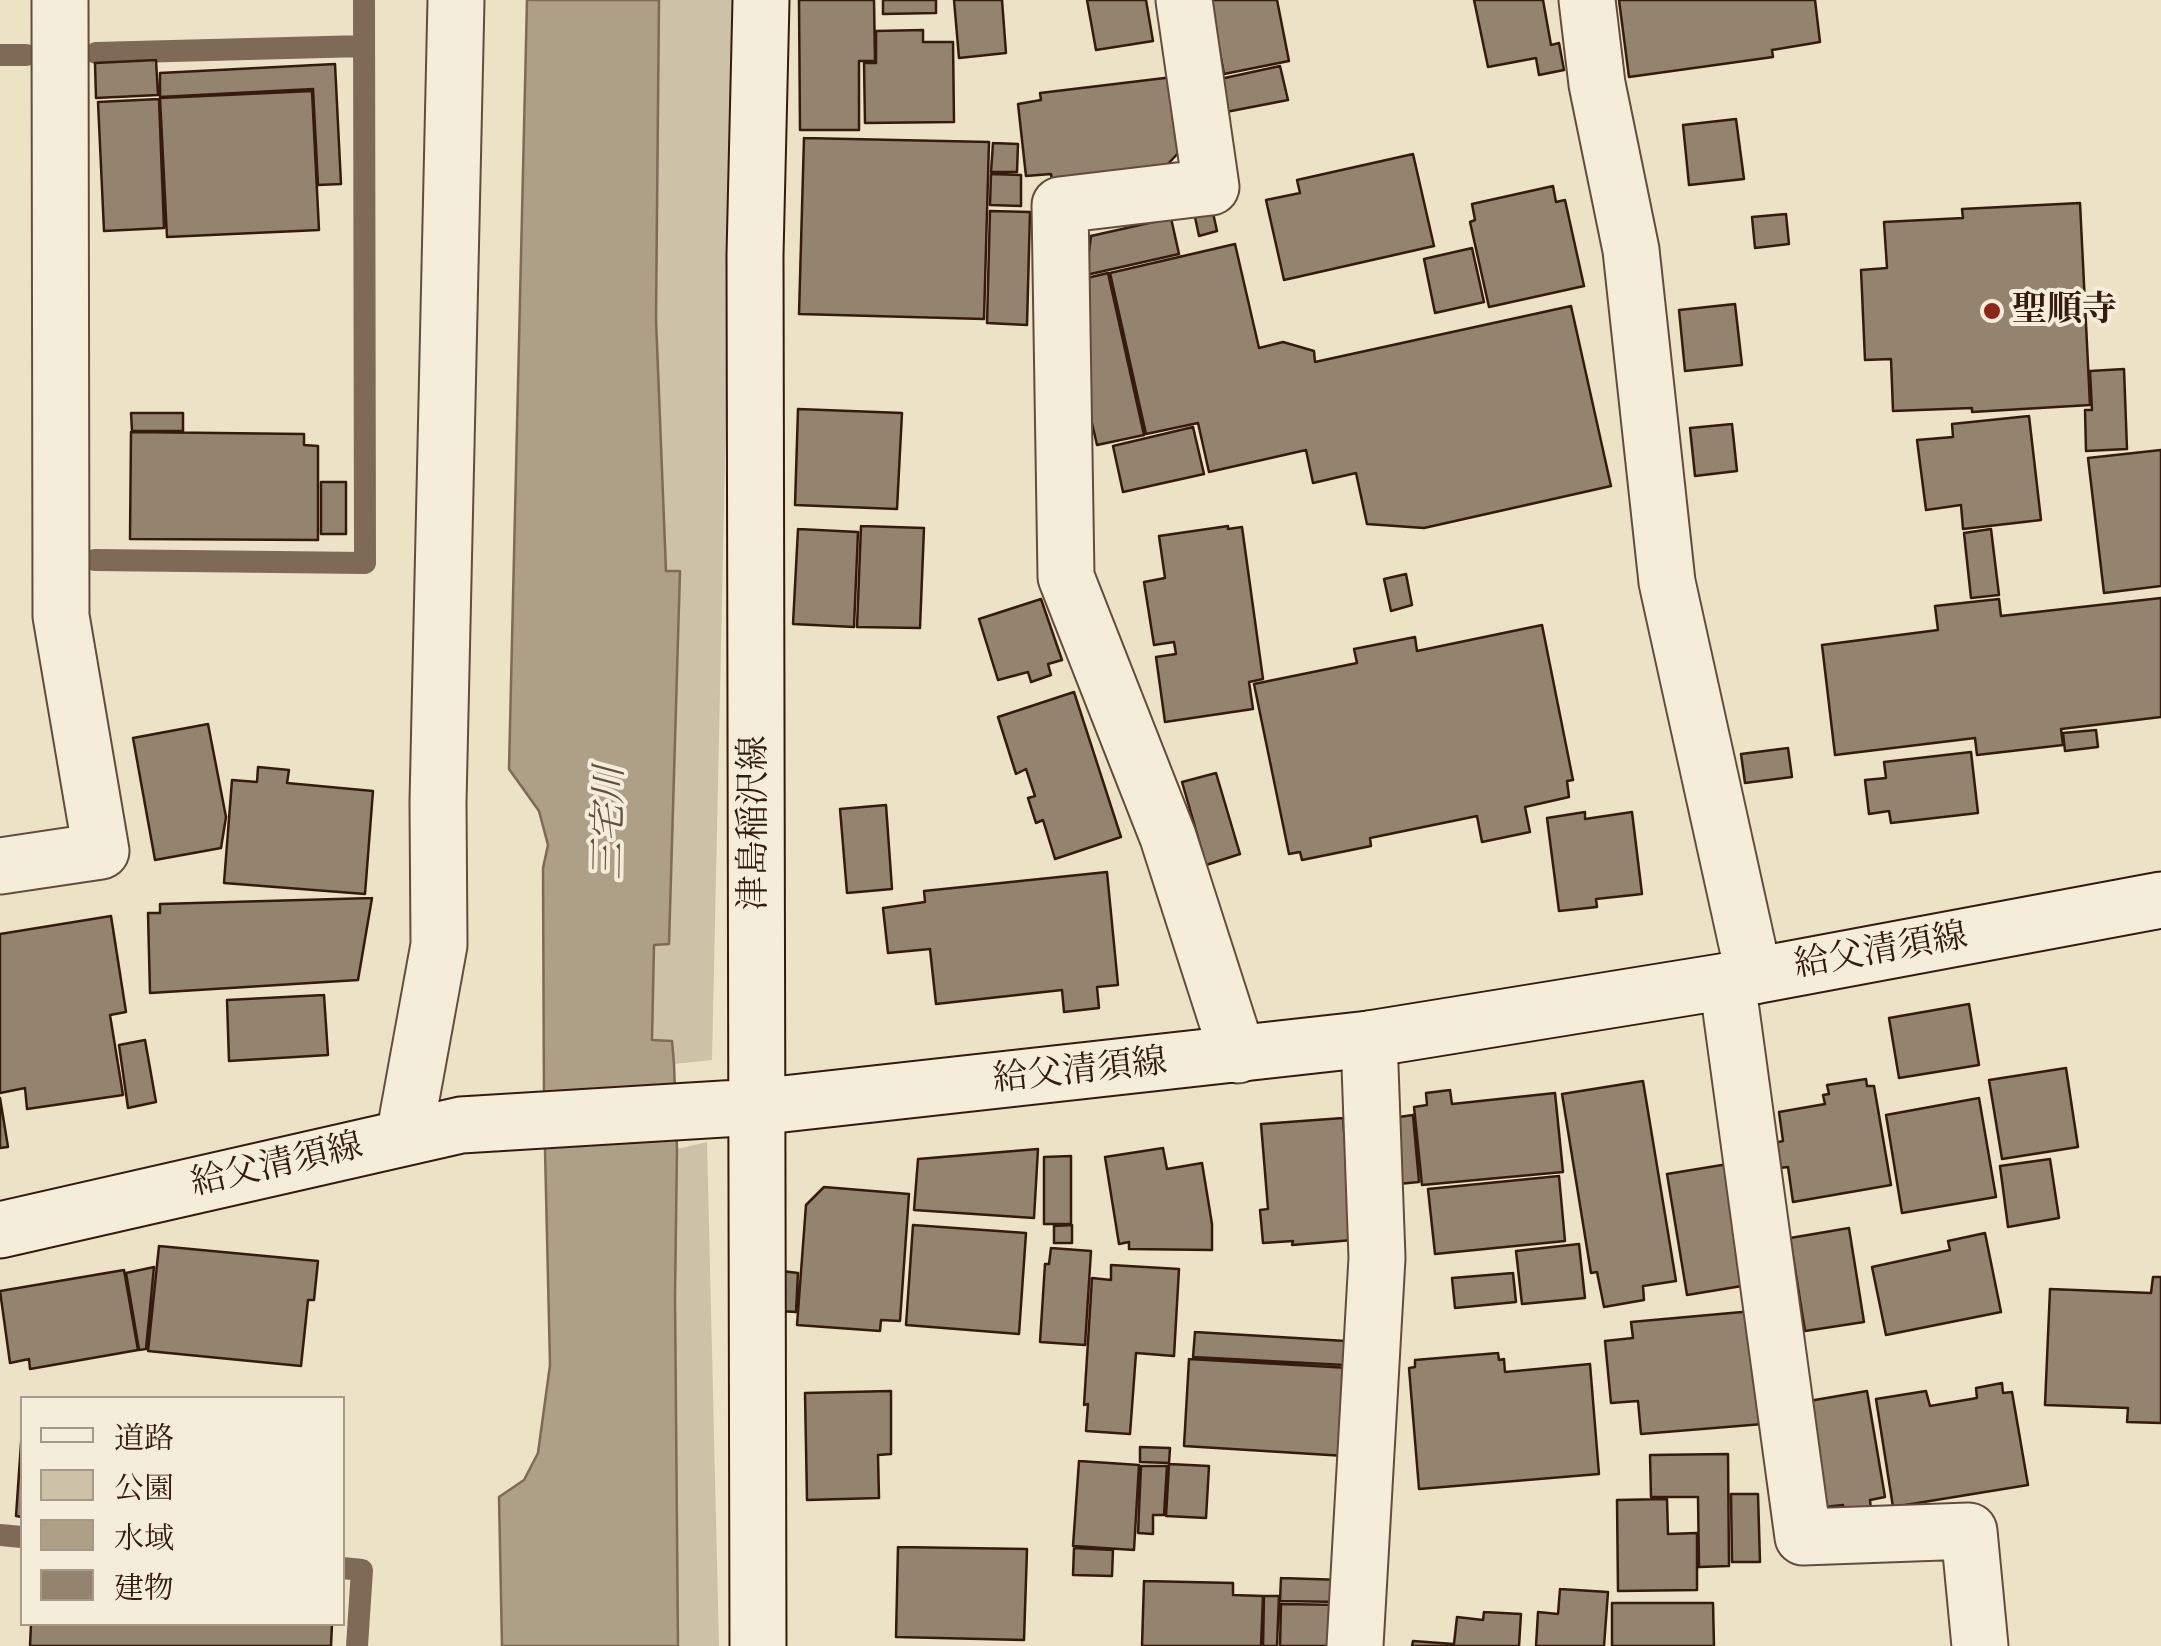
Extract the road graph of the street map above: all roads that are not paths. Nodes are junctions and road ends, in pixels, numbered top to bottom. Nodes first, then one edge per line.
1 (60, 0) edge
2 (456, 0) edge
3 (761, 0) edge
4 (1184, 0) edge
5 (1587, 0) edge
6 (0, 866) edge
7 (2161, 900) edge
8 (1740, 978) junction
9 (1369, 1040) junction
10 (1238, 1055) junction
11 (756, 1108) junction
12 (404, 1137) junction
13 (0, 1230) edge
14 (758, 1646) edge
15 (1355, 1646) edge
16 (1980, 1646) edge

1 - 6 street
2 - 12 street
3 - 11 street, 津島稲沢線
4 - 10 street
5 - 8 street
7 - 8 street, 給父清須線
8 - 9 street, 給父清須線
8 - 16 street
9 - 10 street, 給父清須線
9 - 15 street
10 - 11 street, 給父清須線
11 - 12 street, 給父清須線
11 - 14 street, 津島稲沢線
12 - 13 street, 給父清須線

